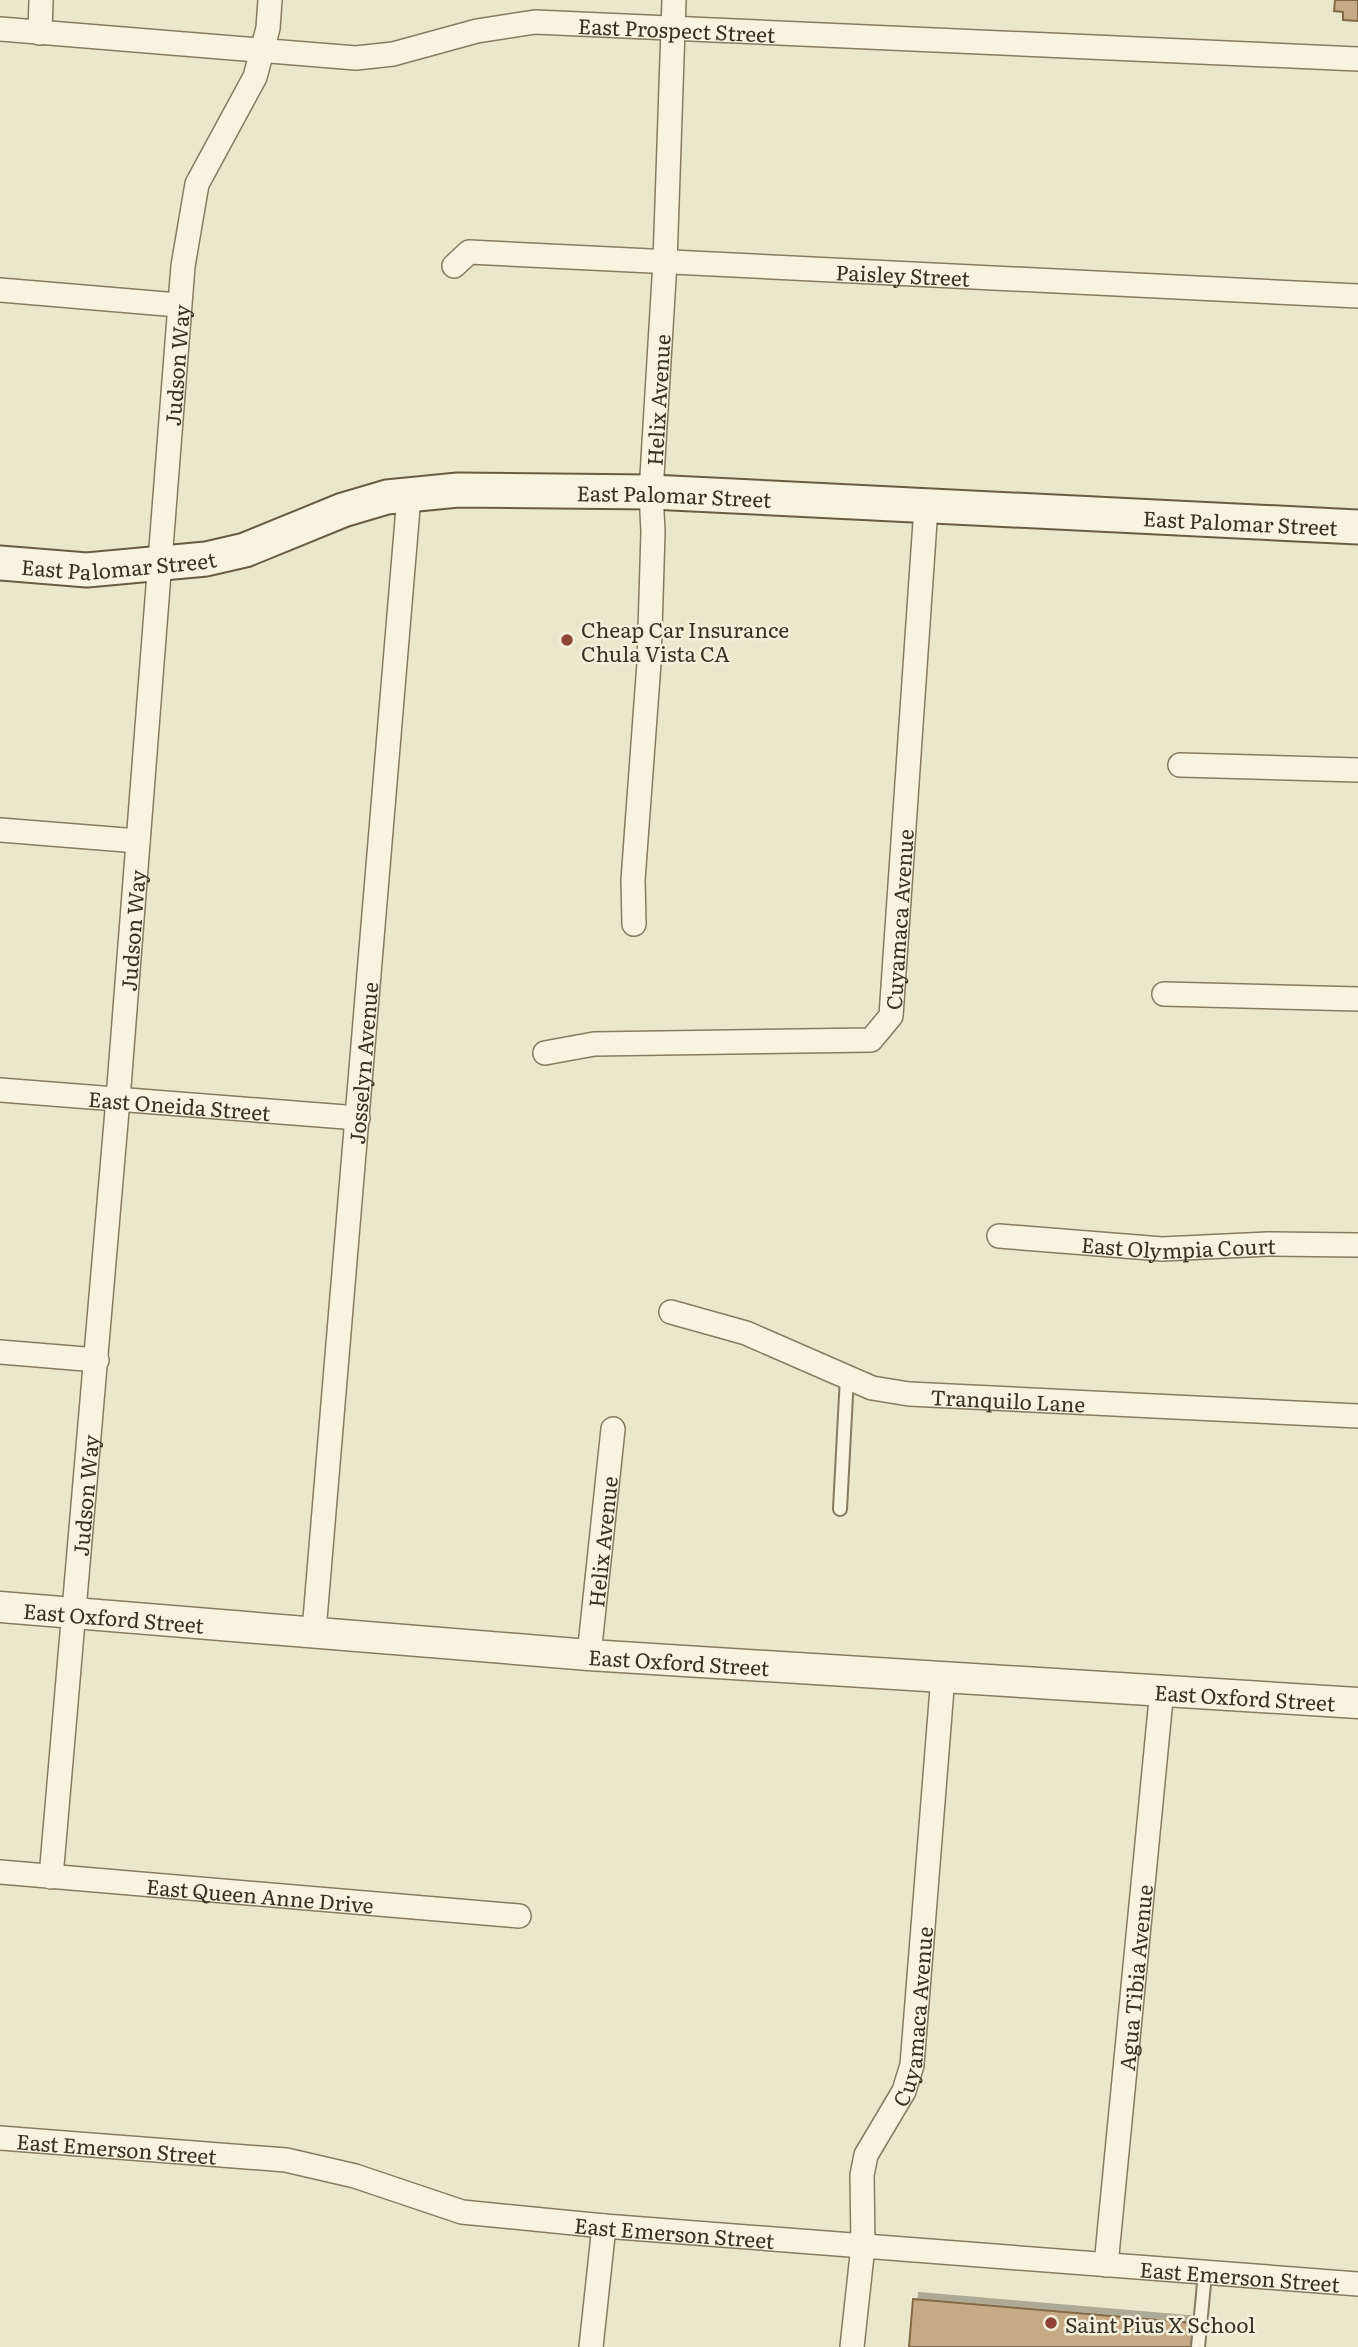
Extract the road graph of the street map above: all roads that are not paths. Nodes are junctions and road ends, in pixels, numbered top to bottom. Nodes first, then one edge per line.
1 (41, 0) edge
2 (270, 0) edge
3 (674, 0) edge
4 (673, 27) junction
5 (0, 29) edge
6 (40, 33) junction
7 (262, 52) junction
8 (1358, 59) edge
9 (665, 262) junction
10 (454, 266) dead end
11 (0, 290) edge
12 (1358, 296) edge
13 (178, 305) junction
14 (651, 492) junction
15 (409, 496) junction
16 (926, 507) junction
17 (1358, 527) edge
18 (0, 563) edge
19 (161, 565) junction
20 (1180, 765) dead end
21 (1358, 769) edge
22 (0, 830) edge
23 (138, 841) junction
24 (634, 923) dead end
25 (1164, 994) dead end
26 (1358, 999) edge
27 (545, 1053) dead end
28 (0, 1090) edge
29 (118, 1099) junction
30 (358, 1118) junction
31 (999, 1236) dead end
32 (1358, 1245) edge
33 (671, 1312) dead end
34 (0, 1352) edge
35 (97, 1360) junction
36 (847, 1377) junction
37 (1358, 1416) edge
38 (613, 1429) dead end
39 (840, 1509) dead end
40 (0, 1607) edge
41 (75, 1612) junction
42 (314, 1631) junction
43 (589, 1655) junction
44 (943, 1676) junction
45 (1162, 1689) junction
46 (1358, 1703) edge
47 (0, 1872) edge
48 (51, 1877) junction
49 (519, 1916) dead end
50 (0, 2138) edge
51 (604, 2226) junction
52 (863, 2246) junction
53 (1106, 2265) junction
54 (1205, 2273) junction
55 (1358, 2284) edge
56 (591, 2347) edge
57 (852, 2347) edge
58 (1198, 2347) edge

1 - 6 street
2 - 7 street, Judson Way
3 - 4 street, Helix Avenue
4 - 7 street, East Prospect Street
4 - 8 street, East Prospect Street
4 - 9 street, Helix Avenue
5 - 6 street, East Prospect Street
6 - 7 street, East Prospect Street
7 - 13 street, Judson Way
9 - 10 street, Paisley Street
9 - 12 street, Paisley Street
9 - 14 street, Helix Avenue
11 - 13 street
13 - 19 street, Judson Way
14 - 15 main road, East Palomar Street
14 - 16 main road, East Palomar Street
14 - 24 street, Helix Avenue
15 - 19 main road, East Palomar Street
15 - 30 street, Josselyn Avenue
16 - 17 main road, East Palomar Street
16 - 27 street, Cuyamaca Avenue
18 - 19 main road, East Palomar Street
19 - 23 street, Judson Way
20 - 21 street
22 - 23 street
23 - 29 street, Judson Way
25 - 26 street
28 - 29 street, East Oneida Street
29 - 30 street, East Oneida Street
29 - 35 street, Judson Way
30 - 42 street, Josselyn Avenue
31 - 32 street, East Olympia Court
33 - 36 street, Tranquilo Lane
34 - 35 street
35 - 41 street, Judson Way
36 - 37 street, Tranquilo Lane
36 - 39 lane
38 - 43 street, Helix Avenue
40 - 41 street, East Oxford Street
41 - 42 street, East Oxford Street
41 - 48 street, Judson Way
42 - 43 street, East Oxford Street
43 - 44 street, East Oxford Street
44 - 45 street, East Oxford Street
44 - 52 street, Cuyamaca Avenue
45 - 46 street, East Oxford Street
45 - 53 street, Agua Tibia Avenue
47 - 48 street, East Queen Anne Drive
48 - 49 street, East Queen Anne Drive
50 - 51 street, East Emerson Street
51 - 52 street, East Emerson Street
51 - 56 street
52 - 53 street, East Emerson Street
52 - 57 street, Cuyamaca Avenue
53 - 54 street, East Emerson Street
54 - 55 street, East Emerson Street
54 - 58 lane

